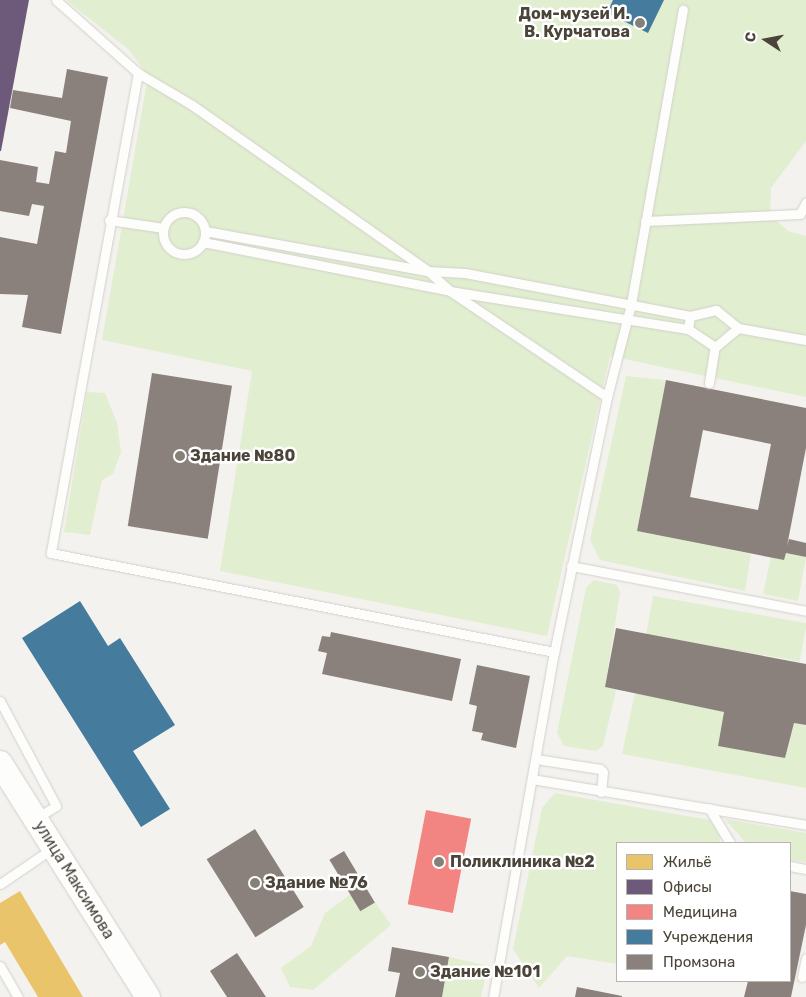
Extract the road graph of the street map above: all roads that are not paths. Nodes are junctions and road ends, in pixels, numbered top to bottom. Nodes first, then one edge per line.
1 (56, 0) edge
2 (683, 10) dead end
3 (138, 73) junction
4 (806, 202) edge
5 (109, 220) junction
6 (645, 221) junction
7 (163, 228) junction
8 (205, 231) junction
9 (203, 242) junction
10 (428, 271) junction
11 (450, 291) junction
12 (631, 304) junction
13 (690, 316) junction
14 (627, 317) junction
15 (738, 328) junction
16 (688, 330) junction
17 (806, 340) edge
18 (715, 347) junction
19 (709, 383) dead end
20 (607, 397) junction
21 (571, 566) junction
22 (806, 608) edge
23 (554, 652) junction
24 (0, 701) edge
25 (536, 758) junction
26 (0, 763) edge
27 (532, 779) junction
28 (601, 792) junction
29 (710, 808) junction
30 (35, 818) junction
31 (806, 825) edge
32 (729, 842) edge
33 (54, 848) junction
34 (791, 866) edge
35 (806, 869) edge
36 (0, 884) edge
37 (806, 958) edge
38 (0, 966) edge
39 (802, 977) dead end
40 (18, 997) edge
41 (148, 997) edge
42 (492, 997) edge

1 - 3 lane
2 - 6 lane
3 - 5 lane
3 - 10 lane
4 - 6 lane
5 - 7 lane
5 - 23 lane
6 - 12 lane
7 - 8 lane
7 - 9 lane
8 - 9 lane
8 - 10 lane
9 - 11 lane
10 - 11 lane
10 - 12 lane
11 - 14 lane
11 - 20 lane
12 - 13 lane
12 - 14 lane
13 - 15 lane
13 - 16 lane
14 - 16 lane
14 - 20 lane
15 - 17 lane
15 - 18 lane
16 - 18 lane
18 - 19 lane
20 - 21 lane
21 - 22 lane
21 - 23 lane
23 - 25 lane
24 - 30 lane
25 - 27 lane
25 - 28 lane
26 - 30 street, улица Максимова
27 - 28 lane
27 - 42 lane
28 - 29 lane
29 - 31 lane
29 - 32 lane
30 - 33 street, улица Максимова
33 - 36 lane
33 - 41 street, улица Максимова
34 - 35 lane
37 - 39 lane
38 - 40 lane

